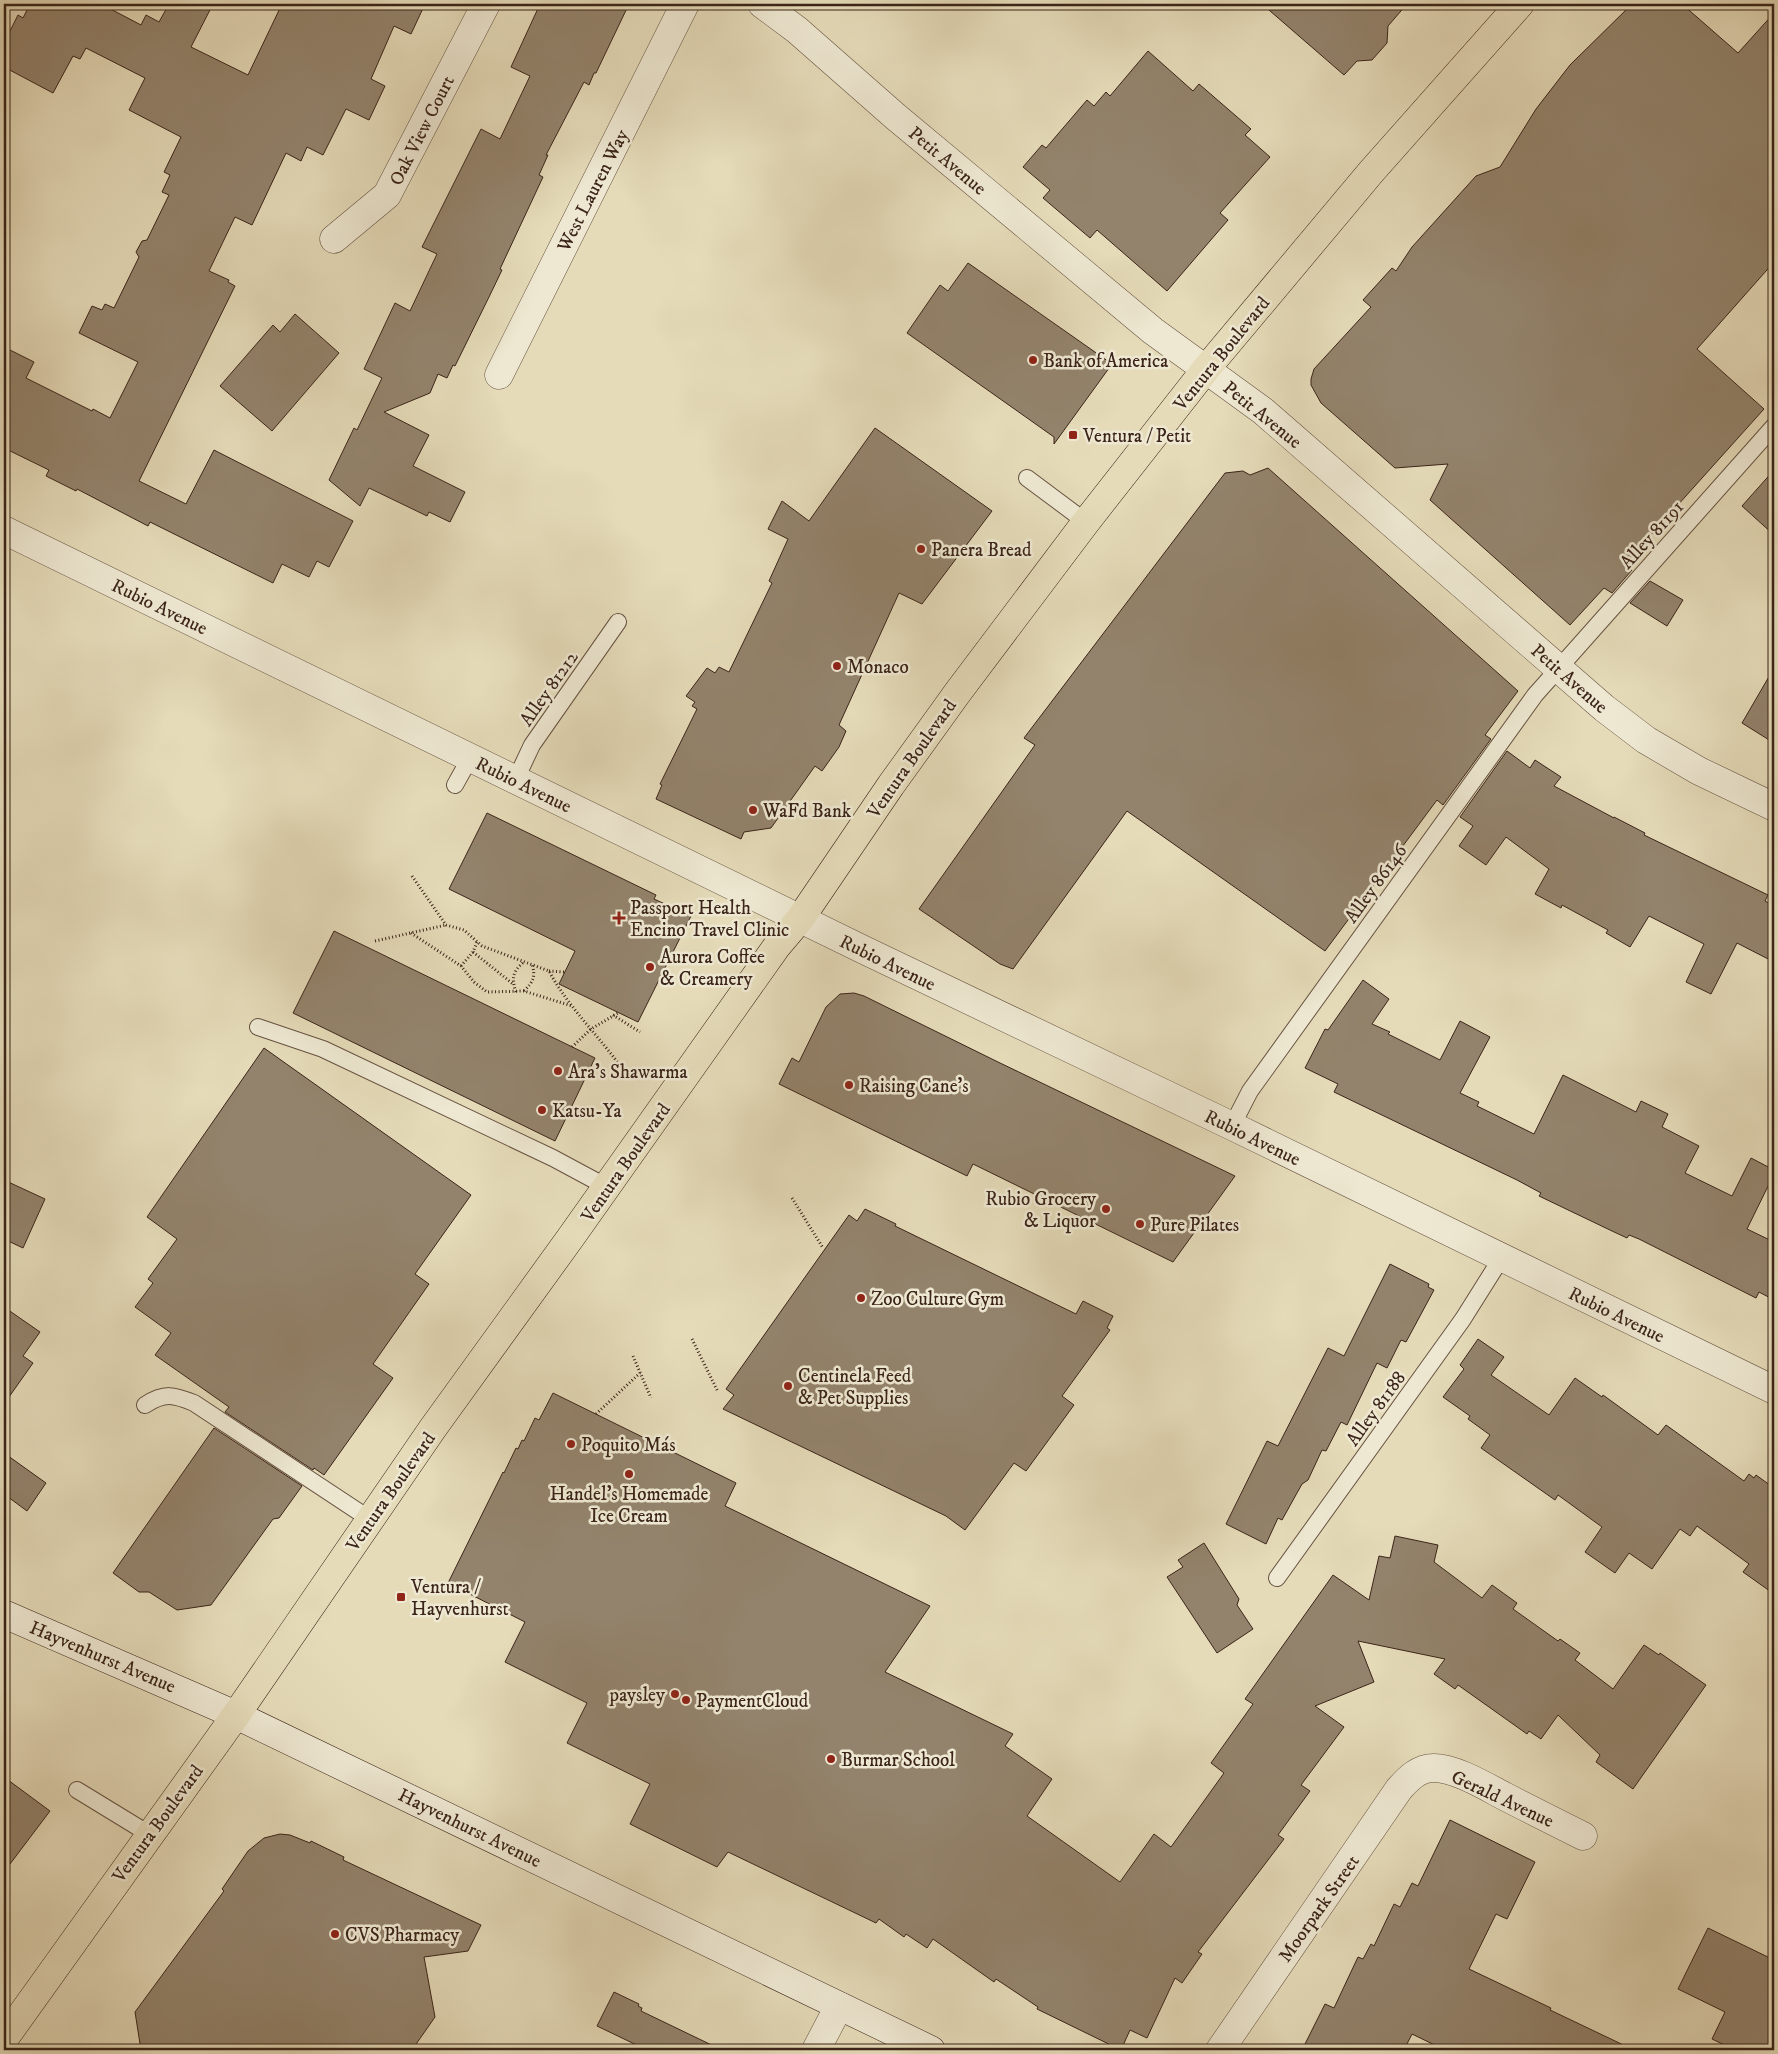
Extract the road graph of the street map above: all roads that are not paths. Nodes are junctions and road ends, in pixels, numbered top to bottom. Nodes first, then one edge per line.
1 (486, 4) edge
2 (685, 4) edge
3 (762, 4) edge
4 (1520, 4) edge
5 (334, 239) dead end
6 (1206, 369) junction
7 (499, 376) dead end
8 (1774, 426) edge
9 (1027, 478) dead end
10 (1086, 522) junction
11 (4, 530) edge
12 (618, 622) dead end
13 (1558, 669) junction
14 (470, 758) junction
15 (516, 779) junction
16 (455, 785) dead end
17 (1774, 807) edge
18 (800, 918) junction
19 (258, 1027) dead end
20 (1232, 1126) junction
21 (607, 1188) junction
22 (1502, 1257) junction
23 (1774, 1390) edge
24 (146, 1405) dead end
25 (371, 1520) junction
26 (1277, 1578) dead end
27 (4, 1614) edge
28 (236, 1715) junction
29 (1420, 1771) joint
30 (77, 1790) dead end
31 (149, 1834) junction
32 (1583, 1836) dead end
33 (839, 2006) junction
34 (4, 2039) edge
35 (816, 2050) edge
36 (931, 2050) edge
37 (1220, 2050) edge

1 - 5 street, Oak View Court
2 - 7 street, West Lauren Way
3 - 6 street, Petit Avenue
4 - 6 main road, Ventura Boulevard
6 - 10 main road, Ventura Boulevard
6 - 13 street, Petit Avenue
8 - 13 lane, Alley 81191
9 - 10 lane
10 - 18 main road, Ventura Boulevard
11 - 14 street, Rubio Avenue
12 - 15 lane, Alley 81212
13 - 17 street, Petit Avenue
13 - 20 lane, Alley 86146
14 - 15 street, Rubio Avenue
14 - 16 lane
15 - 18 street, Rubio Avenue
18 - 20 street, Rubio Avenue
18 - 21 main road, Ventura Boulevard
19 - 21 lane
20 - 22 street, Rubio Avenue
21 - 25 main road, Ventura Boulevard
22 - 23 street, Rubio Avenue
22 - 26 lane, Alley 81188
24 - 25 lane
25 - 28 main road, Ventura Boulevard
27 - 28 street, Hayvenhurst Avenue
28 - 31 main road, Ventura Boulevard
28 - 33 street, Hayvenhurst Avenue
29 - 32 street, Gerald Avenue
29 - 37 street, Moorpark Street
30 - 31 lane
31 - 34 main road, Ventura Boulevard
33 - 35 street
33 - 36 street, Hayvenhurst Avenue

